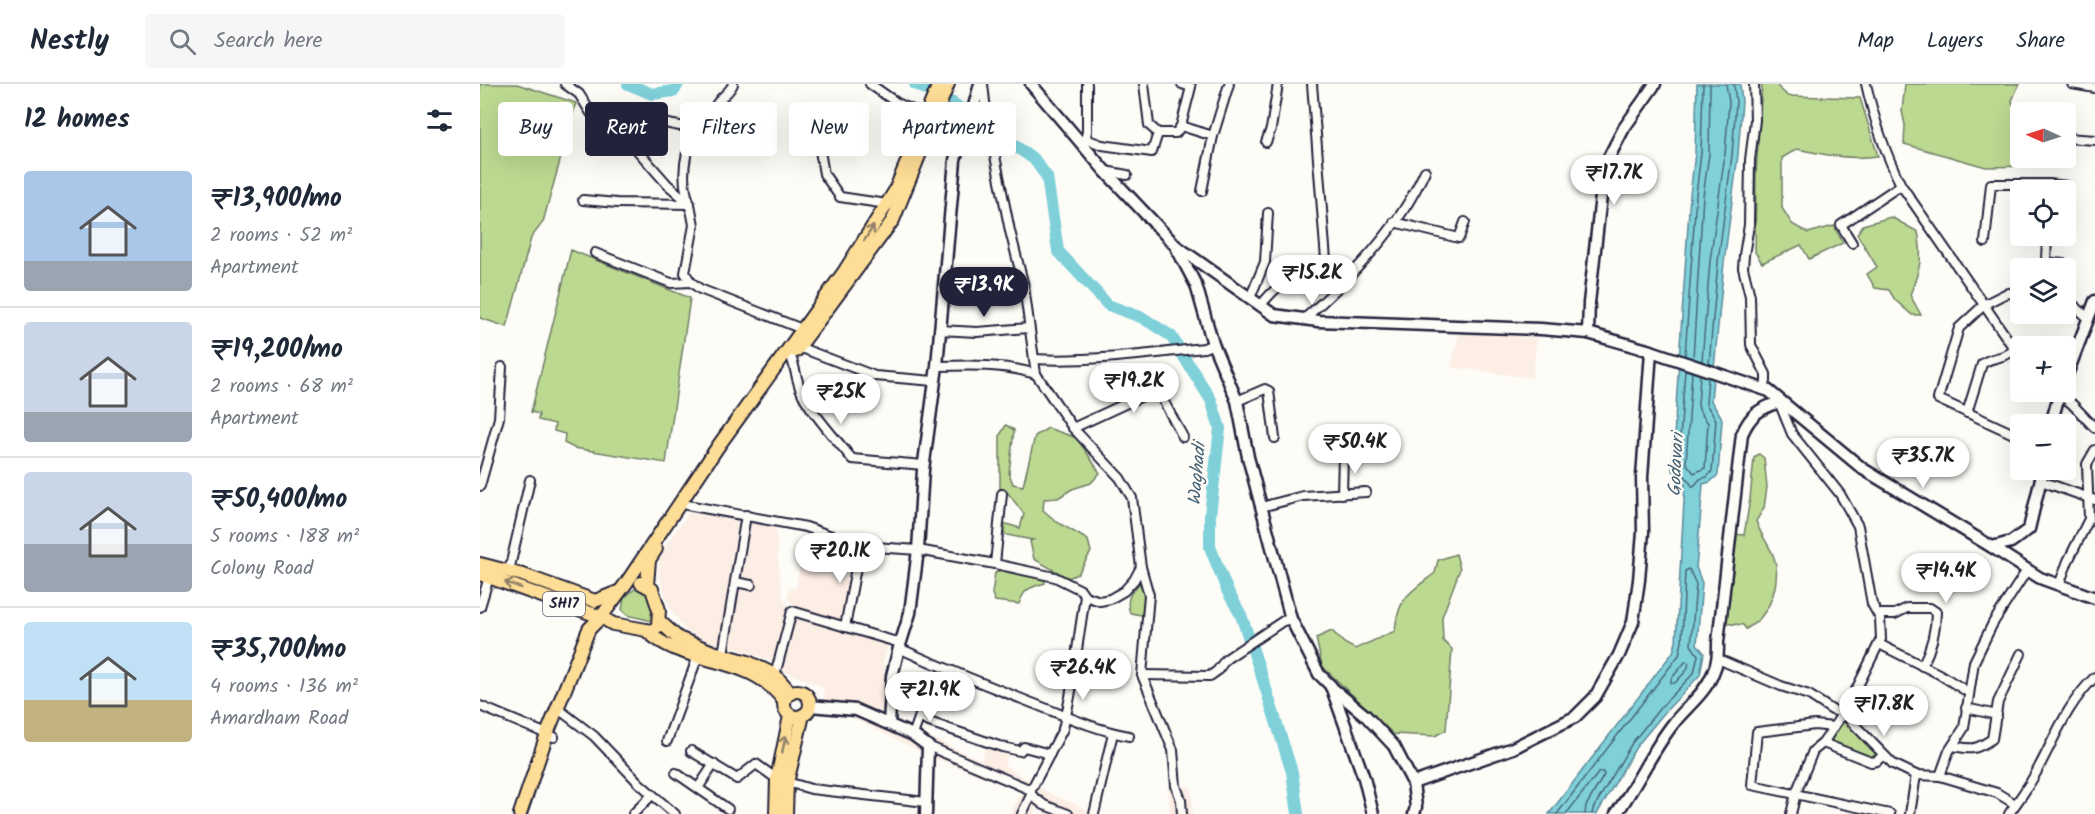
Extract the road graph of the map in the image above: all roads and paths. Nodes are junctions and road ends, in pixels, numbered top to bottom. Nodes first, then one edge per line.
1 (565, 84) edge
2 (733, 84) edge
3 (870, 84) edge
4 (982, 84) edge
5 (1031, 84) edge
6 (1087, 84) edge
7 (1144, 84) edge
8 (1182, 84) edge
9 (1229, 84) edge
10 (1278, 84) edge
11 (1312, 84) edge
12 (1655, 84) edge
13 (1755, 84) edge
14 (1866, 84) edge
15 (2072, 84) edge
16 (943, 85) edge
17 (2095, 88) edge
18 (718, 102) edge
19 (896, 102) edge
20 (935, 102) edge
21 (975, 102) edge
22 (985, 102) edge
23 (585, 104) edge
24 (1181, 126) junction
25 (1158, 133) junction
26 (1213, 136) junction
27 (2076, 139) edge
28 (2095, 140) edge
29 (1084, 142) junction
30 (1266, 142) dead end
31 (643, 156) edge
32 (686, 156) edge
33 (821, 156) edge
34 (911, 156) edge
35 (915, 156) edge
36 (956, 156) edge
37 (996, 156) edge
38 (1104, 170) junction
39 (1425, 171) dead end
40 (1127, 175) dead end
41 (1900, 185) junction
42 (2010, 185) edge
43 (1202, 191) dead end
44 (583, 200) dead end
45 (690, 204) junction
46 (887, 204) junction
47 (1268, 213) dead end
48 (1394, 222) junction
49 (1465, 222) dead end
50 (1984, 242) dead end
51 (1852, 243) dead end
52 (1175, 245) junction
53 (595, 253) dead end
54 (690, 282) junction
55 (2010, 293) edge
56 (1250, 298) junction
57 (2095, 301) edge
58 (1985, 304) junction
59 (1261, 305) junction
60 (2076, 307) edge
61 (2088, 318) junction
62 (1303, 320) junction
63 (1029, 328) junction
64 (802, 329) junction
65 (939, 330) junction
66 (1588, 333) junction
67 (2010, 344) edge
68 (1208, 346) junction
69 (793, 350) junction
70 (2076, 350) edge
71 (1651, 351) junction
72 (2010, 353) edge
73 (1034, 359) junction
74 (937, 366) junction
75 (502, 367) dead end
76 (1036, 374) junction
77 (934, 381) junction
78 (1759, 389) junction
79 (1237, 401) junction
80 (1779, 402) junction
81 (2068, 402) edge
82 (1967, 413) junction
83 (1072, 428) junction
84 (2095, 428) edge
85 (2010, 432) edge
86 (1182, 436) dead end
87 (1275, 438) dead end
88 (2095, 450) edge
89 (1343, 454) dead end
90 (924, 465) junction
91 (530, 480) dead end
92 (2041, 481) joint
93 (480, 486) edge
94 (1366, 492) dead end
95 (1002, 494) dead end
96 (1342, 494) junction
97 (2092, 499) edge
98 (687, 505) junction
99 (1261, 507) junction
100 (746, 515) junction
101 (860, 546) junction
102 (1992, 547) junction
103 (918, 550) junction
104 (480, 564) edge
105 (995, 564) junction
106 (1141, 567) junction
107 (2027, 570) junction
108 (509, 572) junction
109 (484, 575) edge
110 (735, 582) junction
111 (647, 585) junction
112 (751, 585) dead end
113 (2059, 585) junction
114 (623, 587) junction
115 (1085, 596) junction
116 (2095, 598) edge
117 (480, 607) edge
118 (1878, 614) junction
119 (601, 617) junction
120 (1291, 619) junction
121 (659, 621) junction
122 (845, 627) junction
123 (647, 631) junction
124 (1879, 644) junction
125 (899, 646) junction
126 (723, 654) junction
127 (2021, 654) dead end
128 (698, 656) junction
129 (1718, 659) junction
130 (1922, 666) junction
131 (775, 675) junction
132 (1142, 675) junction
133 (2095, 677) edge
134 (1331, 686) junction
135 (1968, 692) junction
136 (788, 697) junction
137 (924, 704) dead end
138 (480, 706) edge
139 (1966, 708) junction
140 (560, 711) junction
141 (801, 712) junction
142 (1843, 713) junction
143 (920, 715) junction
144 (1997, 715) junction
145 (1066, 716) junction
146 (889, 723) junction
147 (1833, 727) junction
148 (1113, 733) junction
149 (913, 735) junction
150 (550, 736) junction
151 (1129, 736) dead end
152 (667, 741) dead end
153 (1823, 743) junction
154 (928, 746) junction
155 (1953, 746) junction
156 (691, 751) dead end
157 (1050, 754) junction
158 (1883, 755) junction
159 (714, 764) junction
160 (676, 773) dead end
161 (1916, 775) junction
162 (1940, 776) junction
163 (782, 781) junction
164 (1413, 783) junction
165 (698, 788) junction
166 (1031, 792) junction
167 (1796, 793) junction
168 (652, 795) junction
169 (927, 802) junction
170 (2015, 804) junction
171 (729, 809) dead end
172 (520, 814) edge
173 (526, 814) edge
174 (633, 814) edge
175 (675, 814) edge
176 (776, 814) edge
177 (786, 814) edge
178 (926, 814) edge
179 (1022, 814) edge
180 (1068, 814) edge
181 (1094, 814) edge
182 (1182, 814) edge
183 (1373, 814) edge
184 (1414, 814) edge
185 (1616, 814) edge
186 (1791, 814) edge
187 (1890, 814) edge
188 (1910, 814) edge
189 (2009, 814) edge

1 - 23 street
2 - 18 street
3 - 19 street
4 - 21 street
4 - 22 street
5 - 29 street
6 - 29 street
7 - 25 street
8 - 24 street
9 - 26 street
10 - 30 street
11 - 59 street
12 - 66 street
13 - 78 street
14 - 41 street
15 - 17 street
16 - 20 main road
24 - 25 street
24 - 26 street
25 - 29 street
26 - 43 street
27 - 28 street
29 - 38 street
31 - 45 street
32 - 45 street
33 - 46 street
34 - 46 main road
35 - 69 main road
36 - 65 street
37 - 63 street
38 - 40 street
38 - 52 street
39 - 48 street
41 - 51 street
41 - 58 street
42 - 50 street
44 - 45 street
45 - 54 street
64 -> 46 main road
47 - 56 street
48 - 49 street
48 - 62 street
52 - 56 street
52 - 68 street
53 - 54 street
54 - 64 street
55 - 58 street
56 - 59 street
57 - 61 street
58 - 67 street
58 - 82 street
59 - 62 street
60 - 61 street
61 - 70 street
62 - 66 street
63 - 65 street
63 - 73 street
64 - 69 main road
65 - 74 street
66 - 71 street
68 - 73 street
68 - 79 street
69 - 77 street
69 - 90 street
69 - 98 main road
69 - 114 main road
71 - 78 street
71 - 164 street
72 - 82 street
73 - 76 street
74 - 76 street
74 - 77 street
75 - 93 street
76 - 83 street
77 - 90 street
78 - 80 street
79 - 87 street
79 - 99 street
80 - 102 street
80 - 118 street
80 - 129 street
81 - 84 street
82 - 85 street
83 - 86 street
83 - 106 street
88 - 97 street
89 - 96 street
90 - 103 street
91 - 108 street
92 - 97 street
92 - 102 street
94 - 96 street
95 - 105 street
96 - 99 street
97 - 113 street
98 - 100 street
98 - 111 main road
99 - 120 street
100 - 101 street
100 - 110 street
101 - 103 street
101 - 122 street
102 - 107 street
103 - 105 street
103 - 125 street
104 - 108 main road
105 - 115 street
106 - 115 street
106 - 132 street
107 - 113 street
107 - 135 street
108 - 114 main road
109 - 117 street
119 -> 109 main road, SH17
110 - 112 street
110 - 126 street
111 - 114 main road
111 - 121 main road
113 - 116 street
114 - 119 main road
115 - 145 street
118 - 124 street
118 - 130 street
119 - 123 main road, SH17
119 - 140 main road
120 - 132 street
120 - 134 street
121 - 123 main road
121 - 126 main road
122 - 125 street
122 - 131 street
123 - 128 main road
124 - 130 street
124 - 142 street
125 - 145 street
125 - 146 street
126 - 131 main road
127 - 144 street
128 - 136 main road
128 - 152 street
129 - 142 street
129 - 185 street
130 - 135 street
131 - 136 main road
132 - 182 street
133 - 170 street
134 - 164 street
134 - 183 street
135 - 139 street
136 - 141 main road
136 - 141 main road
137 - 143 street
138 - 150 street
139 - 144 street
139 - 155 street
140 - 150 main road
140 - 168 street
141 - 146 street
141 - 163 main road
142 - 147 street
142 - 158 street
143 - 149 street
143 - 157 street
144 - 155 street
145 - 148 street
145 - 157 street
146 - 149 street
147 - 153 street
147 - 167 street
148 - 151 street
148 - 181 street
149 - 154 street
150 - 172 main road
150 - 173 main road
153 - 158 street
153 - 167 street
154 - 166 street
154 - 169 street
155 - 162 street
156 - 159 street
157 - 166 street
158 - 161 street
159 - 163 street
159 - 165 street
160 - 165 street
161 - 162 street
161 - 188 street
162 - 170 street
163 - 169 street
163 - 176 main road
163 - 177 main road
164 - 184 street
165 - 171 street
166 - 179 street
166 - 180 street
167 - 186 street
167 - 187 street
168 - 174 street
168 - 175 street
169 - 178 street
170 - 189 street

